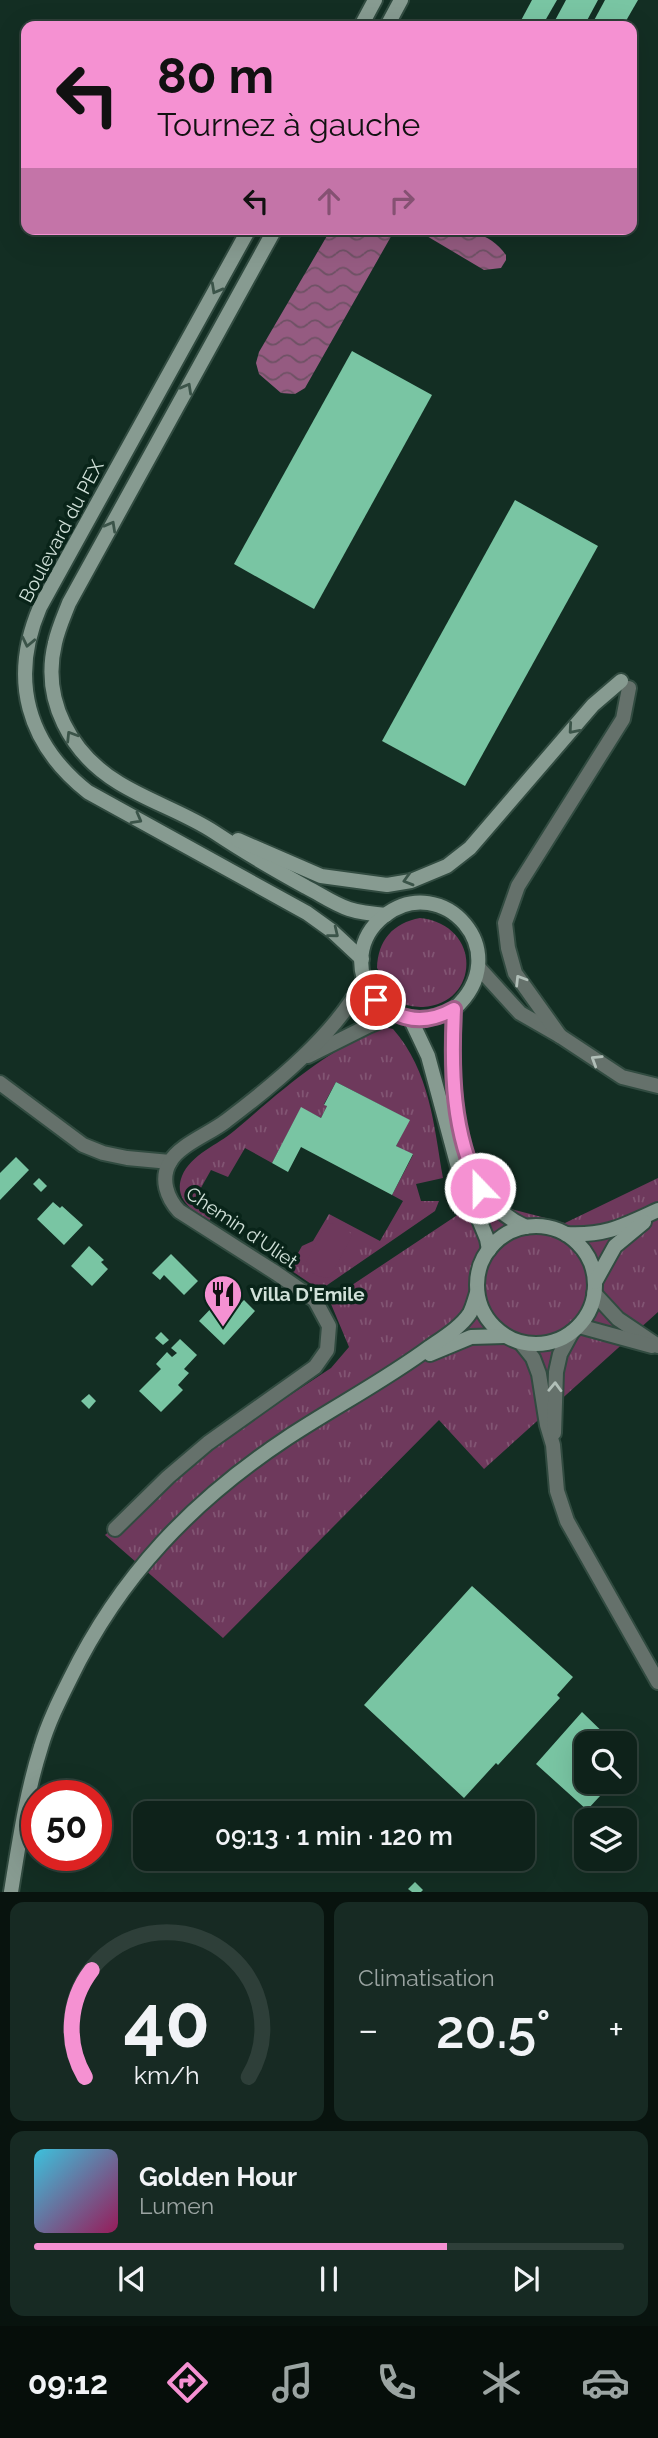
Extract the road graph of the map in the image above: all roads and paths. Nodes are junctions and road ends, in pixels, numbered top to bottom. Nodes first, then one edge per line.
1 (376, 0) edge
2 (401, 0) edge
3 (364, 21) edge
4 (390, 21) edge
5 (246, 235) edge
6 (272, 235) edge
7 (625, 685) joint
8 (210, 829) junction
9 (386, 915) junction
10 (362, 959) junction
11 (479, 968) junction
12 (365, 980) junction
13 (454, 1009) junction
14 (395, 1015) junction
15 (411, 1020) junction
16 (560, 1035) junction
17 (295, 1063) junction
18 (0, 1083) edge
19 (658, 1086) edge
20 (170, 1162) junction
21 (658, 1211) edge
22 (526, 1227) junction
23 (566, 1234) junction
24 (489, 1250) junction
25 (595, 1288) junction
26 (477, 1293) junction
27 (575, 1329) junction
28 (505, 1336) junction
29 (521, 1343) junction
30 (658, 1347) edge
31 (410, 1362) junction
32 (552, 1444) junction
33 (116, 1529) dead end
34 (658, 1682) edge
35 (11, 1892) edge

1 - 3 main road
2 - 4 main road
5 -> 10 main road, Boulevard du PEX
8 -> 6 main road
7 -> 8 main road
16 -> 7 street
8 - 9 main road
9 - 10 main road
9 - 11 main road
10 - 12 main road
11 - 13 main road
11 - 16 street
12 - 14 main road
12 - 17 street
13 - 15 main road
13 - 22 main road
14 - 15 main road
14 - 17 street
15 - 24 main road
19 -> 16 street
17 - 20 street
18 - 20 street
20 - 33 street, Chemin d'Uliet
21 - 23 main road
21 - 25 main road
22 - 23 main road
22 - 24 main road
23 - 25 main road
24 - 26 main road
25 - 27 main road
25 - 30 street
26 - 28 main road
26 - 31 main road
27 - 29 main road
27 - 30 street
32 -> 27 street
28 - 29 main road
28 - 31 main road
29 - 32 street
31 - 35 main road
32 - 34 street

